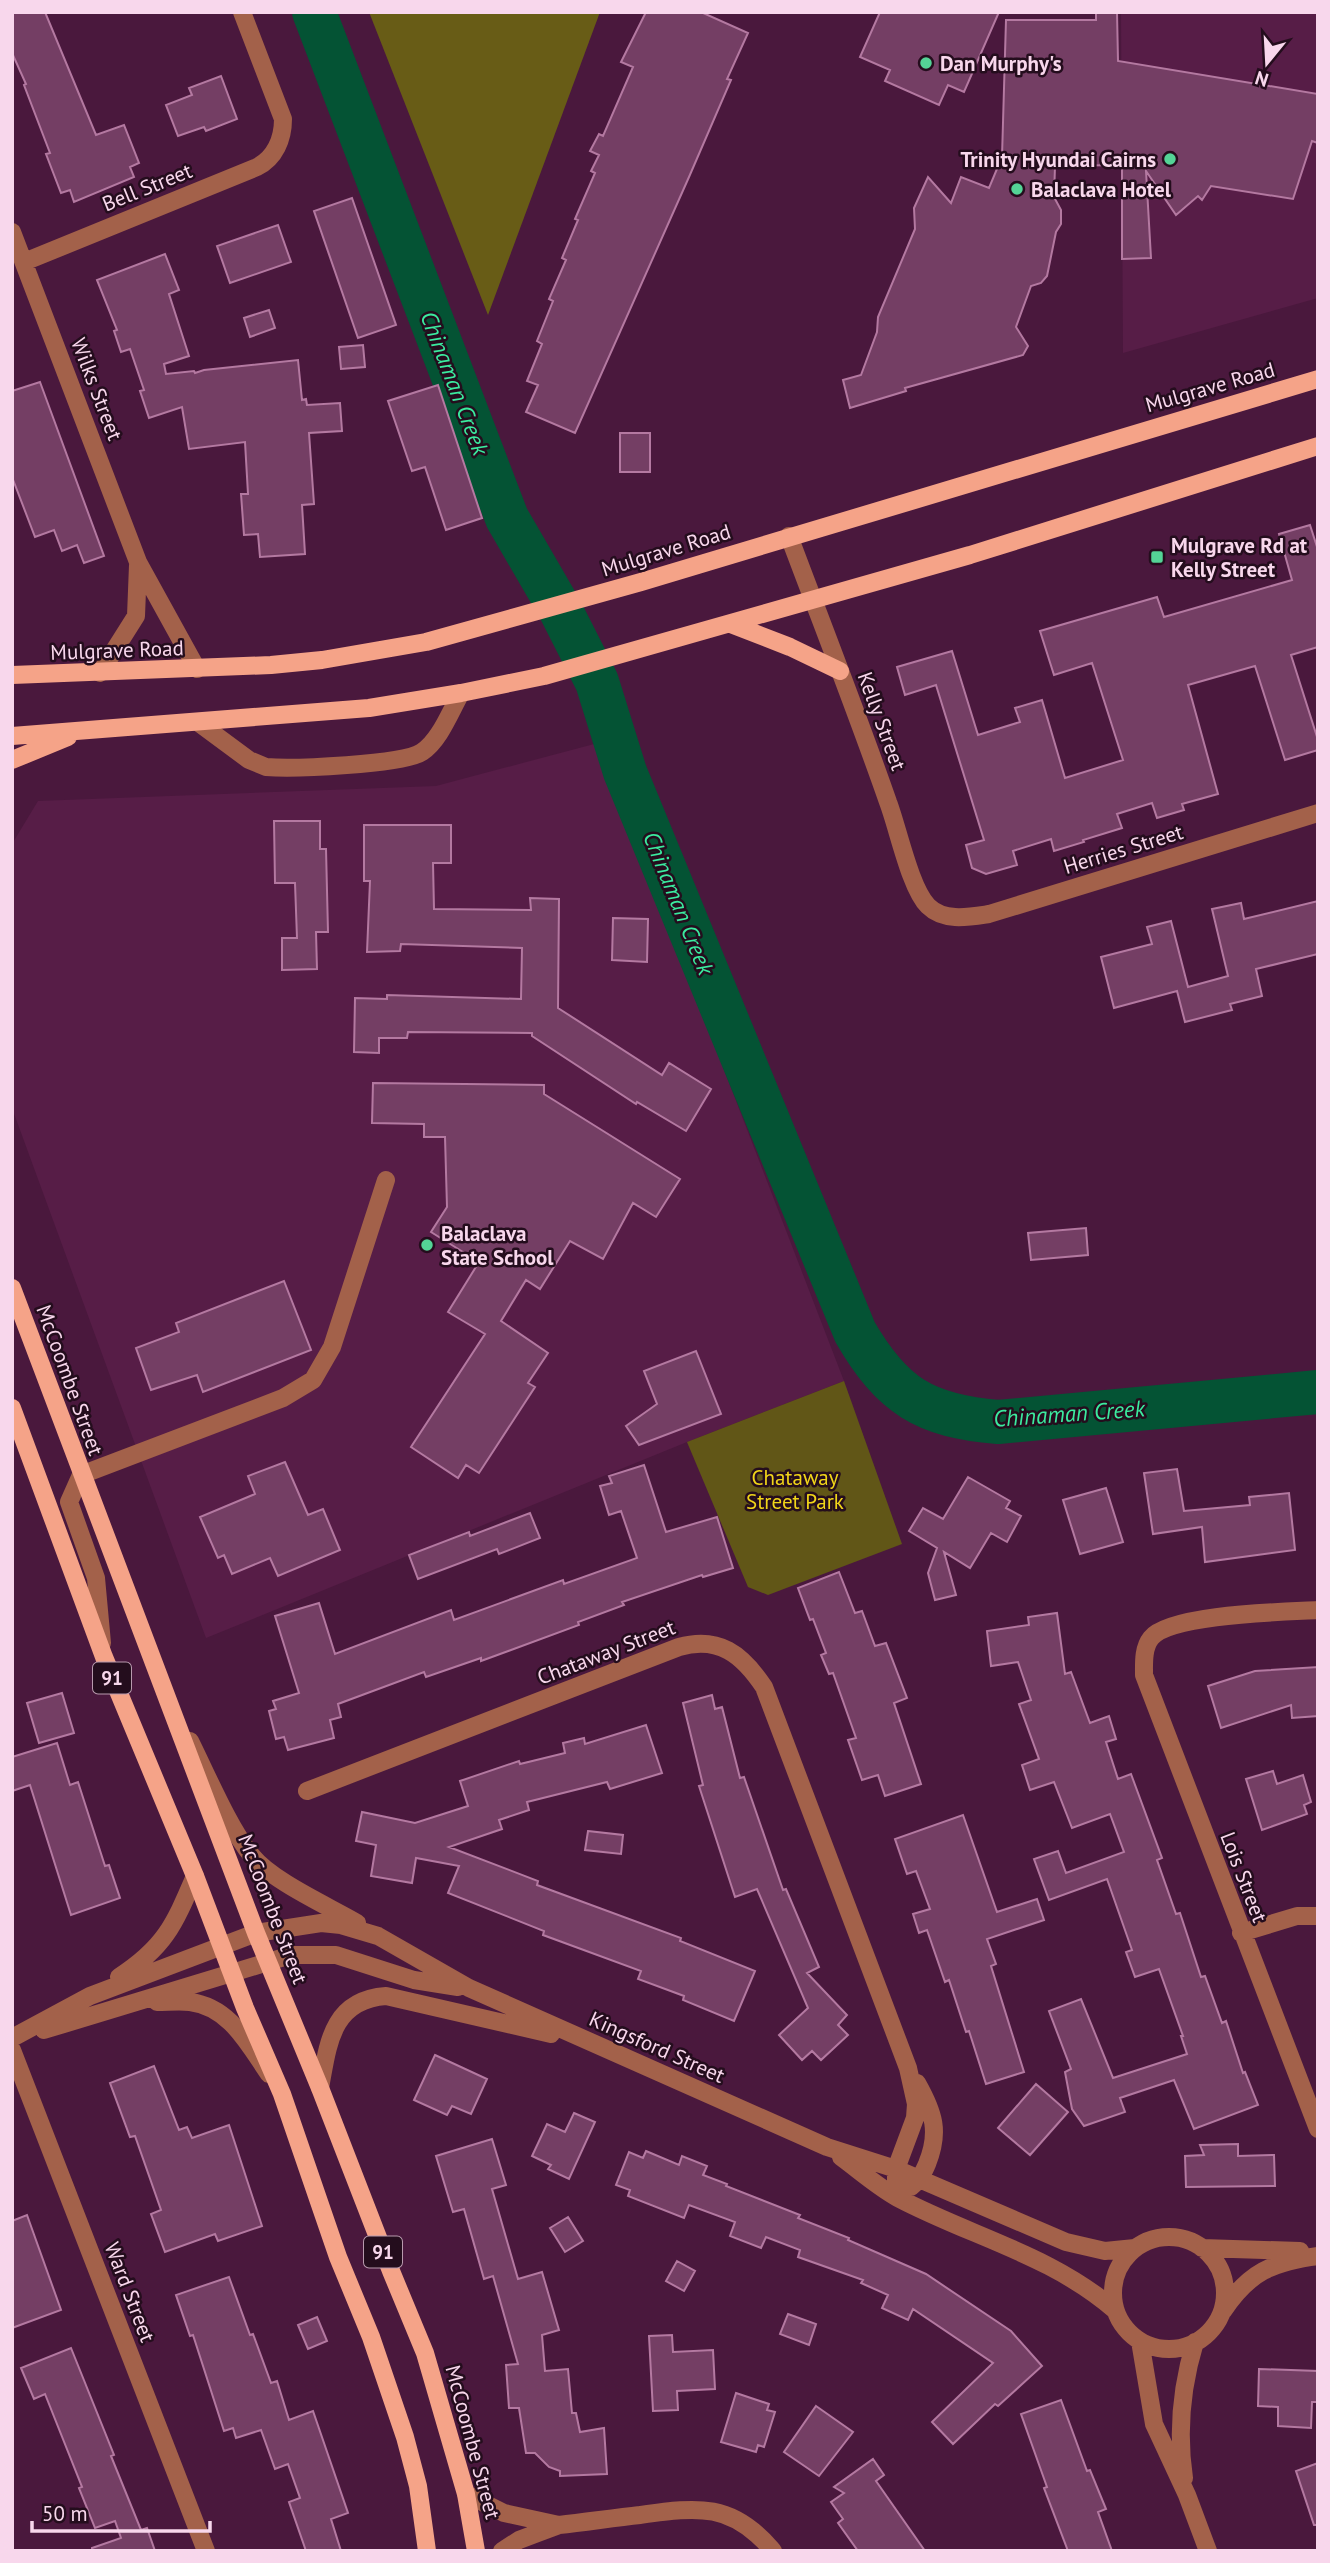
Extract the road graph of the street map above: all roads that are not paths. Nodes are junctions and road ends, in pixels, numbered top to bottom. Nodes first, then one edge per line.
1 (242, 12) edge
2 (12, 232) edge
3 (24, 262) junction
4 (1318, 380) edge
5 (1318, 446) edge
6 (789, 536) junction
7 (138, 562) junction
8 (813, 601) junction
9 (731, 624) junction
10 (197, 670) junction
11 (839, 671) junction
12 (100, 673) junction
13 (12, 676) edge
14 (461, 693) junction
15 (199, 723) junction
16 (81, 731) junction
17 (12, 736) edge
18 (12, 760) edge
19 (1318, 813) edge
20 (940, 915) joint
21 (386, 1180) dead end
22 (12, 1288) edge
23 (12, 1408) edge
24 (81, 1475) junction
25 (1318, 1609) edge
26 (104, 1657) junction
27 (160, 1682) junction
28 (307, 1791) dead end
29 (195, 1876) junction
30 (1318, 1916) edge
31 (256, 1933) junction
32 (1241, 1933) junction
33 (379, 1936) junction
34 (219, 1946) junction
35 (268, 1960) junction
36 (230, 1973) junction
37 (469, 1988) junction
38 (90, 1996) junction
39 (142, 2001) junction
40 (12, 2039) edge
41 (592, 2043) junction
42 (12, 2050) edge
43 (908, 2068) junction
44 (320, 2088) junction
45 (282, 2094) junction
46 (1318, 2129) edge
47 (827, 2147) junction
48 (896, 2169) junction
49 (920, 2180) junction
50 (896, 2197) junction
51 (1135, 2248) junction
52 (1202, 2248) junction
53 (1318, 2254) edge
54 (1115, 2312) junction
55 (1221, 2314) junction
56 (1140, 2341) junction
57 (1195, 2343) junction
58 (466, 2494) junction
59 (1187, 2496) junction
60 (559, 2525) junction
61 (206, 2551) edge
62 (427, 2551) edge
63 (476, 2551) edge
64 (502, 2551) edge
65 (773, 2551) edge
66 (1208, 2551) edge

1 - 3 street, Bell Street
2 - 3 street, Wilks Street
3 - 7 street, Wilks Street
4 - 6 main road, Mulgrave Road
5 - 8 main road
6 - 8 street, Kelly Street
6 - 10 main road, Mulgrave Road
7 - 10 street, Wilks Street
7 - 12 street, Wilks Street
8 - 9 main road
8 - 11 street, Kelly Street
9 - 11 main road
9 - 14 main road
10 - 12 main road, Mulgrave Road
11 - 20 street, Kelly Street
12 - 13 main road, Mulgrave Road
14 - 15 main road
14 - 15 street
15 - 16 main road
16 - 17 main road
16 - 18 main road
19 - 20 street, Herries Street
21 - 24 street
22 - 24 main road, McCoombe Street / 91
23 - 26 main road, 91
24 - 26 street
24 - 27 main road, McCoombe Street / 91
25 - 32 street, Lois Street
26 - 29 main road, 91
27 - 31 main road, McCoombe Street / 91
27 - 33 street
28 - 43 street, Chataway Street
29 - 34 main road, 91
29 - 38 street
30 - 32 street
31 - 33 street, Kingsford Street
31 - 34 street, Kingsford Street
31 - 35 main road, McCoombe Street / 91
32 - 46 street, Lois Street
33 - 37 street, Kingsford Street
34 - 36 main road, 91
34 - 38 street, Kingsford Street
35 - 36 street, Kingsford Street
35 - 37 street, Kingsford Street
35 - 44 main road, McCoombe Street / 91
36 - 39 street, Kingsford Street
36 - 45 main road, 91
37 - 41 street, Kingsford Street
38 - 40 street
39 - 40 street, Kingsford Street
39 - 45 street
41 - 44 street
41 - 47 street, Kingsford Street
42 - 61 street, Ward Street
43 - 48 street, Chataway Street
43 - 49 street, Chataway Street
44 - 58 main road, McCoombe Street / 91
45 - 62 main road, 91
47 - 48 street, Kingsford Street
47 - 50 street, Kingsford Street
48 - 49 street, Kingsford Street
48 - 50 street, Chataway Street
49 - 50 street
49 - 51 street, Kingsford Street
50 - 54 street, Kingsford Street
51 - 52 street
51 - 54 street
52 - 53 street
52 - 55 street
53 - 55 street
54 - 56 street
55 - 57 street
56 - 57 street
56 - 59 street
57 - 59 street
58 - 60 street
58 - 63 main road, McCoombe Street / 91
59 - 66 street
60 - 64 street
60 - 65 street

